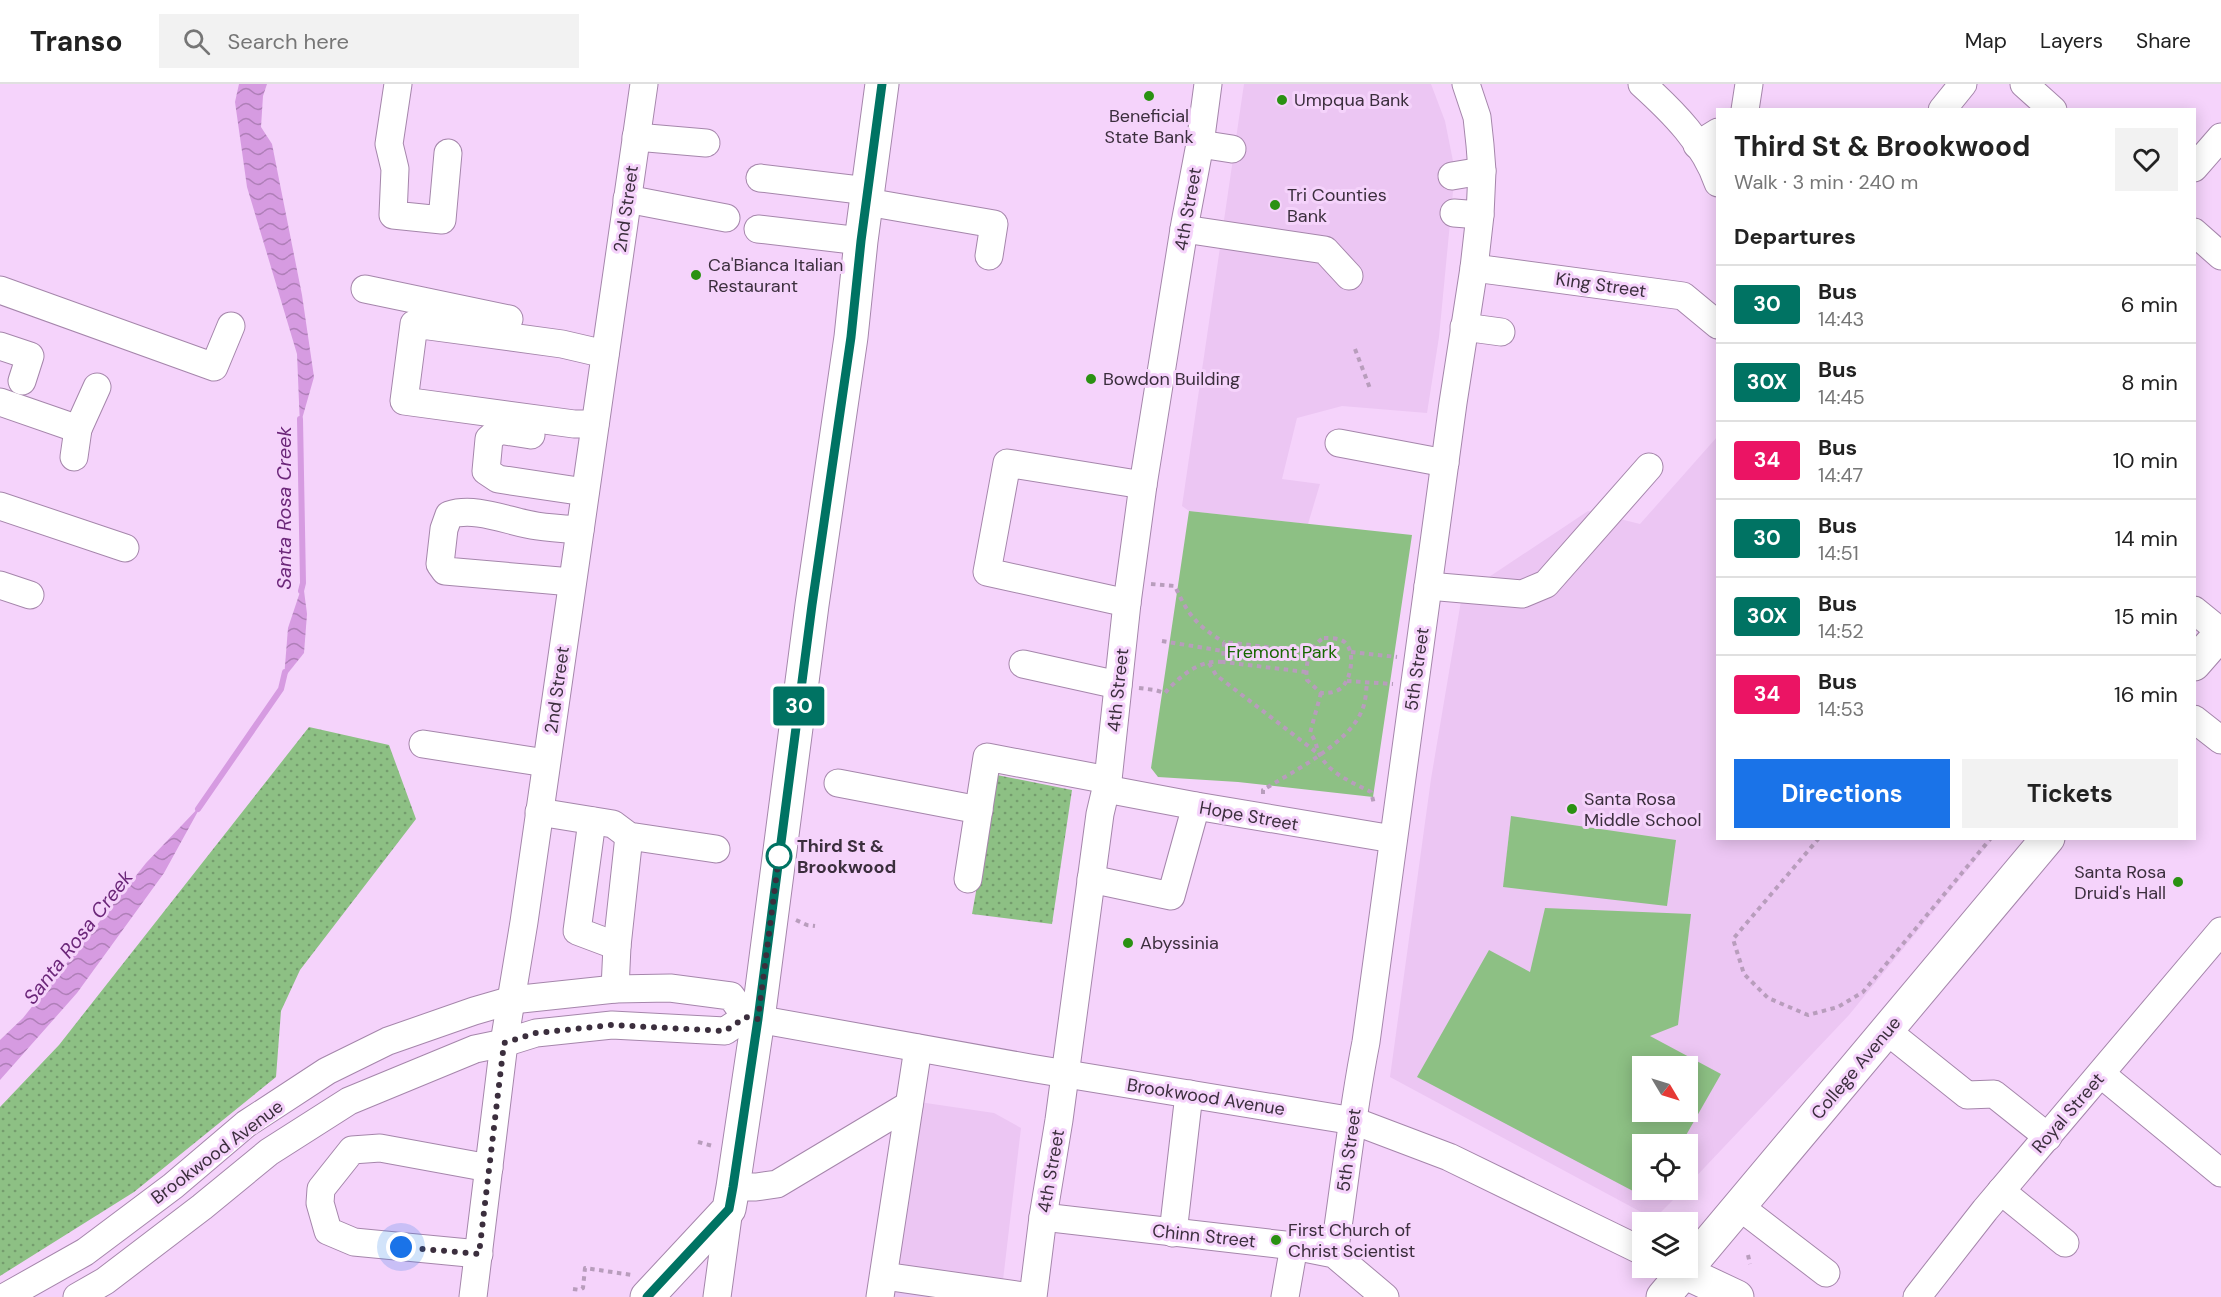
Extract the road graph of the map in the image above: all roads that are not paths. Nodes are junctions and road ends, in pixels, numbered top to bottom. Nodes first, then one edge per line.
1 (398, 84) edge
2 (644, 84) edge
3 (882, 84) edge
4 (1208, 84) edge
5 (1466, 84) edge
6 (1642, 84) edge
7 (1749, 84) edge
8 (1963, 84) edge
9 (2024, 84) edge
10 (1745, 108) edge
11 (1944, 108) edge
12 (2051, 108) edge
13 (636, 137) junction
14 (2221, 137) edge
15 (1707, 138) edge
16 (706, 142) dead end
17 (1200, 144) junction
18 (1232, 149) dead end
19 (448, 153) dead end
20 (2196, 166) edge
21 (1482, 171) junction
22 (1452, 176) dead end
23 (1716, 177) edge
24 (760, 178) dead end
25 (867, 196) junction
26 (627, 199) junction
27 (726, 218) dead end
28 (758, 229) dead end
29 (1184, 229) junction
30 (2196, 234) edge
31 (861, 241) junction
32 (989, 256) dead end
33 (2221, 256) edge
34 (1349, 276) dead end
35 (1465, 282) junction
36 (365, 289) dead end
37 (0, 290) edge
38 (1716, 323) edge
39 (231, 326) dead end
40 (1501, 332) dead end
41 (1456, 338) junction
42 (0, 346) edge
43 (606, 347) junction
44 (22, 381) dead end
45 (97, 387) dead end
46 (0, 402) edge
47 (78, 429) junction
48 (594, 434) junction
49 (1339, 443) dead end
50 (74, 457) dead end
51 (1445, 463) junction
52 (1649, 467) dead end
53 (1143, 485) junction
54 (585, 492) junction
55 (0, 506) edge
56 (580, 530) junction
57 (125, 548) dead end
58 (572, 582) junction
59 (0, 585) edge
60 (1428, 586) junction
61 (1129, 592) junction
62 (30, 595) dead end
63 (2196, 612) edge
64 (2221, 632) edge
65 (2196, 662) edge
66 (1023, 664) dead end
67 (1118, 685) junction
68 (2196, 721) edge
69 (2221, 740) edge
70 (423, 744) dead end
71 (546, 762) junction
72 (838, 783) dead end
73 (1107, 784) junction
74 (1196, 806) junction
75 (979, 810) junction
76 (539, 812) junction
77 (592, 821) junction
78 (629, 836) junction
79 (1393, 839) junction
80 (2046, 840) edge
81 (716, 849) dead end
82 (968, 879) dead end
83 (1091, 879) junction
84 (2219, 938) edge
85 (617, 946) junction
86 (615, 989) junction
87 (512, 1000) junction
88 (752, 1018) junction
89 (1887, 1031) junction
90 (504, 1043) junction
91 (918, 1048) junction
92 (1065, 1074) junction
93 (2102, 1074) junction
94 (1189, 1094) junction
95 (909, 1105) junction
96 (1354, 1121) junction
97 (2048, 1137) junction
98 (489, 1168) junction
99 (2221, 1173) edge
100 (2001, 1191) junction
101 (731, 1198) junction
102 (1740, 1207) junction
103 (1043, 1217) junction
104 (1173, 1233) junction
105 (2066, 1244) dead end
106 (1294, 1246) junction
107 (1632, 1246) edge
108 (90, 1247) junction
109 (1698, 1250) edge
110 (479, 1254) junction
111 (1334, 1254) junction
112 (1826, 1273) dead end
113 (1674, 1278) edge
114 (1696, 1278) edge
115 (641, 1286) edge
116 (882, 1287) edge
117 (108, 1289) edge
118 (5, 1297) edge
119 (77, 1297) edge
120 (473, 1297) edge
121 (717, 1297) edge
122 (1032, 1297) edge
123 (1285, 1297) edge
124 (1385, 1297) edge
125 (1663, 1297) edge
126 (1737, 1297) edge
127 (1917, 1297) edge

1 - 19 street
2 - 13 street, 2nd Street
3 - 25 main road
4 - 17 street, 4th Street
5 - 21 street, 5th Street
6 - 15 street
7 - 10 street
8 - 11 street
9 - 12 street
13 - 16 street
13 - 26 street, 2nd Street
14 - 20 street
15 - 23 street
17 - 18 street
17 - 29 street, 4th Street
21 - 22 street
21 - 35 street, 5th Street
24 - 25 street
25 - 31 main road
25 - 32 street
26 - 27 street
26 - 43 street, 2nd Street
28 - 31 street
29 - 34 street
29 - 53 street, 4th Street
30 - 33 street
31 - 88 main road
35 - 38 street, King Street
35 - 41 street, 5th Street
36 - 43 street
37 - 39 street
40 - 41 street
41 - 51 street, 5th Street
42 - 44 street
43 - 48 street, 2nd Street
43 - 48 street
45 - 47 street
46 - 47 street
47 - 50 street
48 - 54 street, 2nd Street
48 - 54 street
49 - 51 street
51 - 60 street, 5th Street
52 - 60 street
53 - 61 street, 4th Street
53 - 61 street
54 - 56 street, 2nd Street
55 - 57 street
56 - 58 street, 2nd Street
56 - 58 street
58 - 71 street, 2nd Street
59 - 62 street
60 - 79 street, 5th Street
61 - 67 street, 4th Street
63 - 64 street
64 - 65 main road
66 - 67 street
67 - 73 street, 4th Street
68 - 69 street
70 - 71 street
71 - 76 street, 2nd Street
72 - 75 street
73 - 74 street, Hope Street
73 - 75 street, Hope Street
73 - 83 street, 4th Street
74 - 79 street, Hope Street
74 - 83 street
75 - 82 street
76 - 77 street
76 - 87 street, 2nd Street
77 - 78 street
77 - 85 street
78 - 81 street
78 - 85 street
79 - 96 street, 5th Street
80 - 89 main road, College Avenue
83 - 92 street, 4th Street
84 - 93 street, Royal Street
85 - 86 street
86 - 87 street, Brookwood Avenue
86 - 88 street, Brookwood Avenue
87 - 90 street, 2nd Street
87 - 108 street, Brookwood Avenue
88 - 90 street, Brookwood Avenue
88 - 91 street, Brookwood Avenue
88 - 101 main road
89 - 97 street
89 - 102 main road, College Avenue
90 - 98 street, 2nd Street
90 - 117 street, Brookwood Avenue
91 - 92 street, Brookwood Avenue
91 - 95 street
92 - 94 street, Brookwood Avenue
92 - 103 street, 4th Street
93 - 97 street, Royal Street
93 - 99 street
94 - 96 street, Brookwood Avenue
94 - 104 street
95 - 101 street
95 - 116 street
96 - 107 street, Brookwood Avenue
96 - 111 street, 5th Street
97 - 100 street, Royal Street
98 - 110 street, 2nd Street
98 - 110 street
100 - 105 street
100 - 127 street, Royal Street
101 - 115 main road
101 - 121 street
102 - 109 main road, College Avenue
102 - 112 street
103 - 104 street, Chinn Street
103 - 122 street, 4th Street
104 - 106 street, Chinn Street
106 - 111 street, Chinn Street
106 - 123 street
108 - 117 street
108 - 118 street, Brookwood Avenue
110 - 120 street, 2nd Street
111 - 124 street, Chinn Street
113 - 125 main road, College Avenue
114 - 126 main road
116 - 122 street
117 - 119 street, Brookwood Avenue

